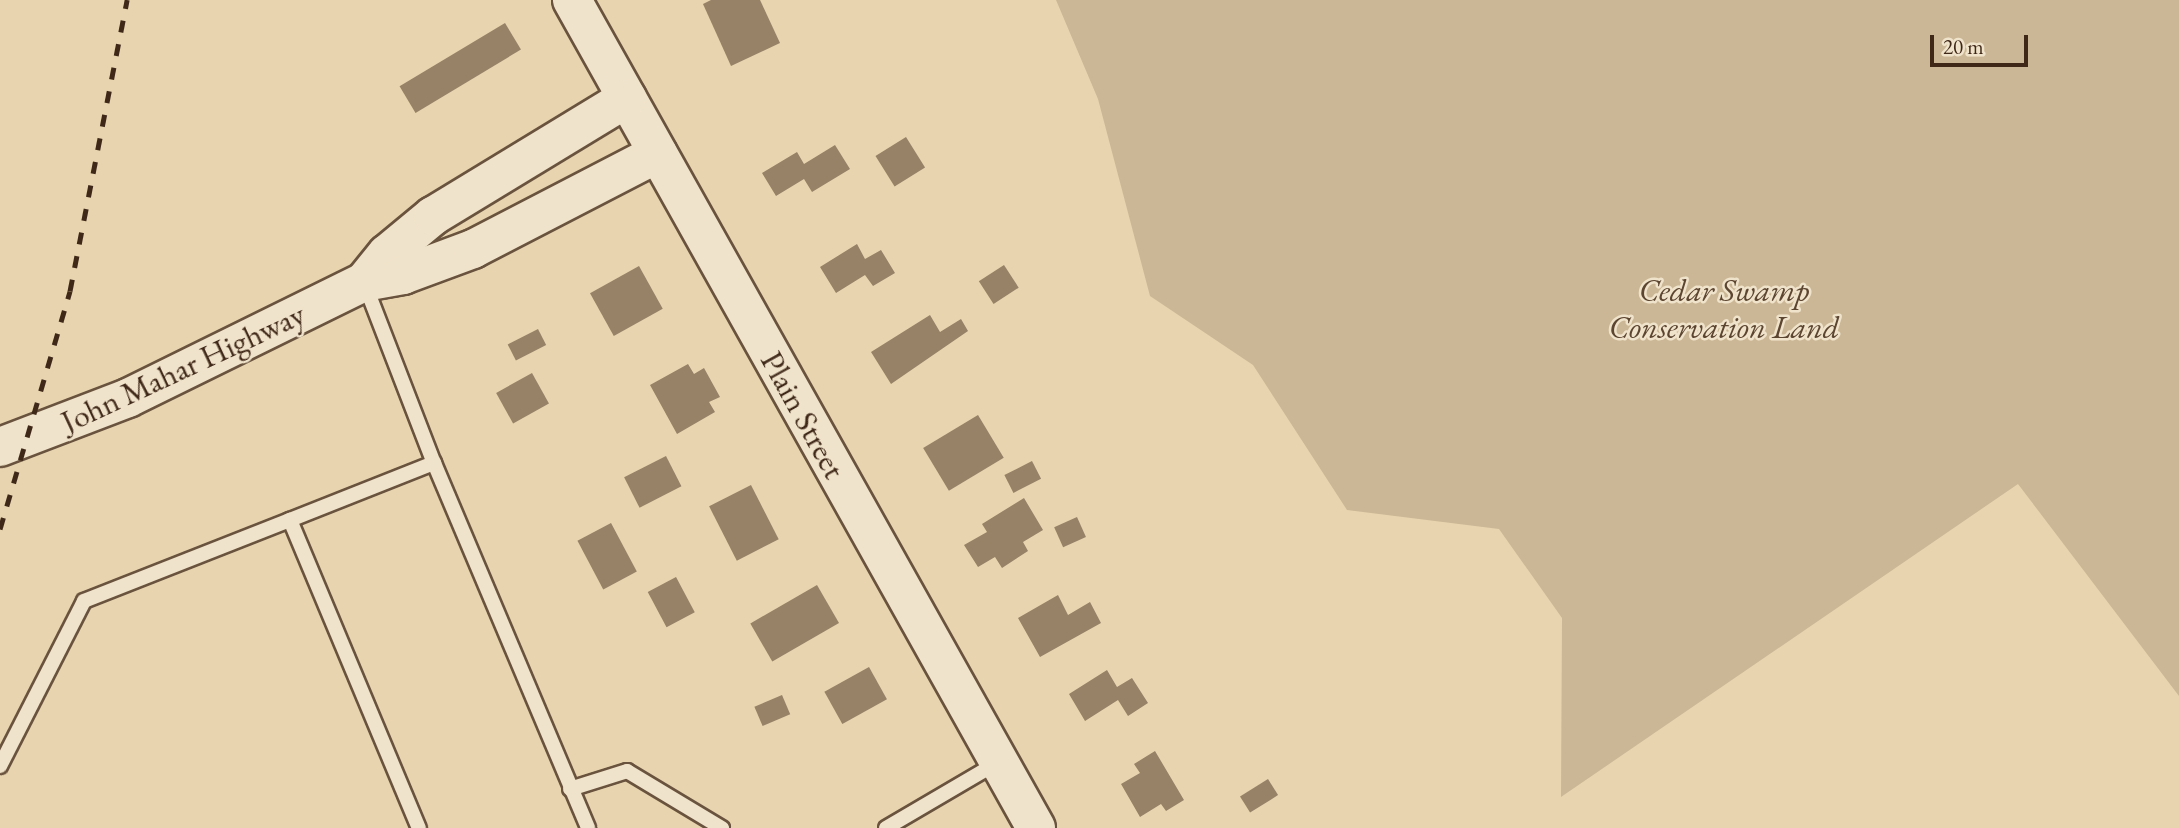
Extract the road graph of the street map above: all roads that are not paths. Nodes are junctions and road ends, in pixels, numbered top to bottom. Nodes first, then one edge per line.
1 (572, 0) edge
2 (627, 99) junction
3 (658, 153) junction
4 (364, 282) junction
5 (0, 447) edge
6 (434, 463) junction
7 (290, 520) junction
8 (997, 763) junction
9 (0, 766) edge
10 (570, 789) junction
11 (419, 828) edge
12 (588, 828) edge
13 (722, 828) edge
14 (886, 828) edge
15 (1036, 828) edge

1 - 2 street, Plain Street
2 - 3 street, Plain Street
2 - 4 street, John Mahar Highway
3 - 4 street, John Mahar Highway
3 - 8 street, Plain Street
4 - 5 street, John Mahar Highway
4 - 6 lane
6 - 7 lane
6 - 10 lane
7 - 9 lane
7 - 11 lane
8 - 14 lane
8 - 15 street, Plain Street
10 - 12 lane
10 - 13 lane

